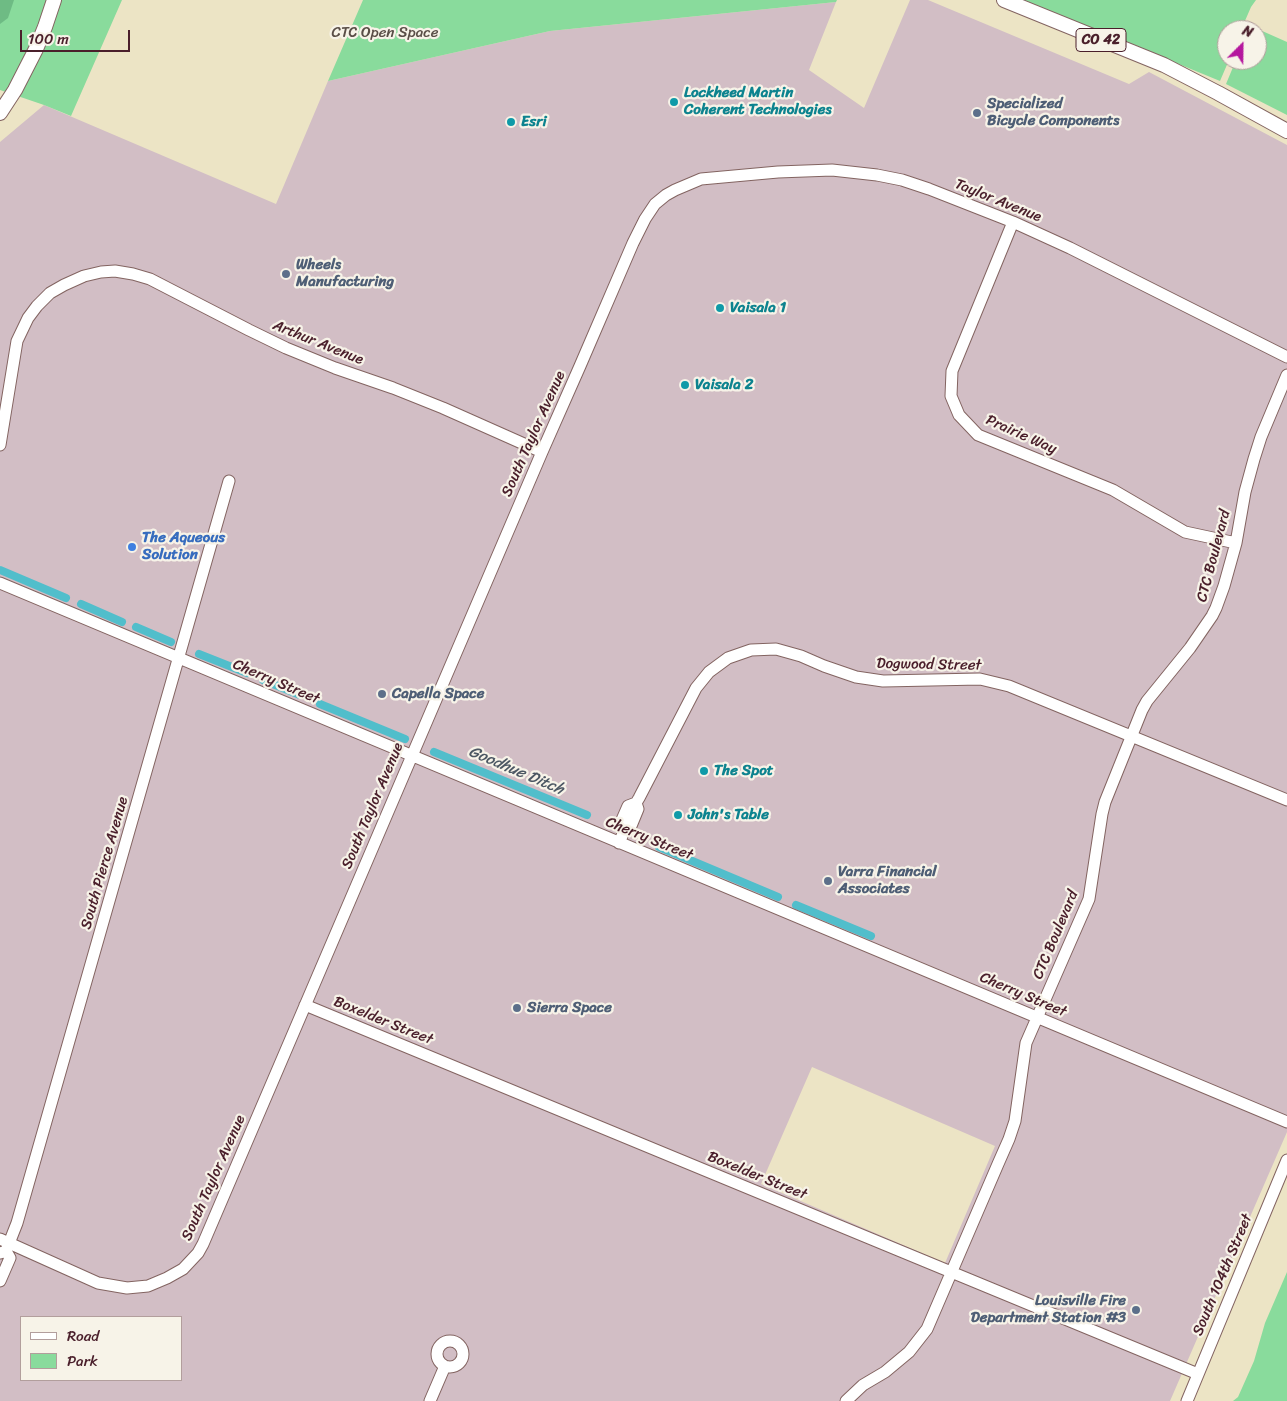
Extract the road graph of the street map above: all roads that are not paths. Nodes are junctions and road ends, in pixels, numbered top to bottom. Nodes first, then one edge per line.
1 (54, 0) edge
2 (1004, 0) edge
3 (0, 113) edge
4 (1287, 132) edge
5 (675, 190) joint
6 (1013, 222) junction
7 (1287, 357) edge
8 (1287, 375) edge
9 (0, 445) edge
10 (542, 452) junction
11 (229, 481) dead end
12 (1236, 543) junction
13 (0, 583) edge
14 (179, 658) junction
15 (1132, 736) junction
16 (412, 755) junction
17 (1287, 800) edge
18 (619, 843) junction
19 (305, 1005) junction
20 (1037, 1018) junction
21 (1287, 1122) edge
22 (1287, 1160) edge
23 (4, 1247) edge
24 (952, 1272) junction
25 (0, 1281) edge
26 (445, 1366) dead end
27 (1198, 1374) junction
28 (430, 1401) edge
29 (846, 1401) edge
30 (1187, 1401) edge

1 - 3 main road
2 - 4 main road, CO 42
5 - 6 street, Taylor Avenue
5 - 10 street, South Taylor Avenue
6 - 7 street, Taylor Avenue
6 - 12 street, Prairie Way
8 - 12 street, CTC Boulevard
9 - 10 street, Arthur Avenue
10 - 16 street, South Taylor Avenue
11 - 14 street, South Pierce Avenue
12 - 15 street, CTC Boulevard
13 - 14 street, Cherry Street
14 - 16 street, Cherry Street
14 - 23 street, South Pierce Avenue
15 - 17 street, Dogwood Street
15 - 18 street, Dogwood Street
15 - 20 street, CTC Boulevard
16 - 18 street, Cherry Street
16 - 19 street, South Taylor Avenue
18 - 20 street, Cherry Street
19 - 23 street, South Taylor Avenue
19 - 24 street, Boxelder Street
20 - 21 street, Cherry Street
20 - 24 street, CTC Boulevard
22 - 27 street, South 104th Street
23 - 25 street, South Pierce Avenue
24 - 27 street, Boxelder Street
24 - 29 street, CTC Boulevard
26 - 28 street
27 - 30 street, South 104th Street

